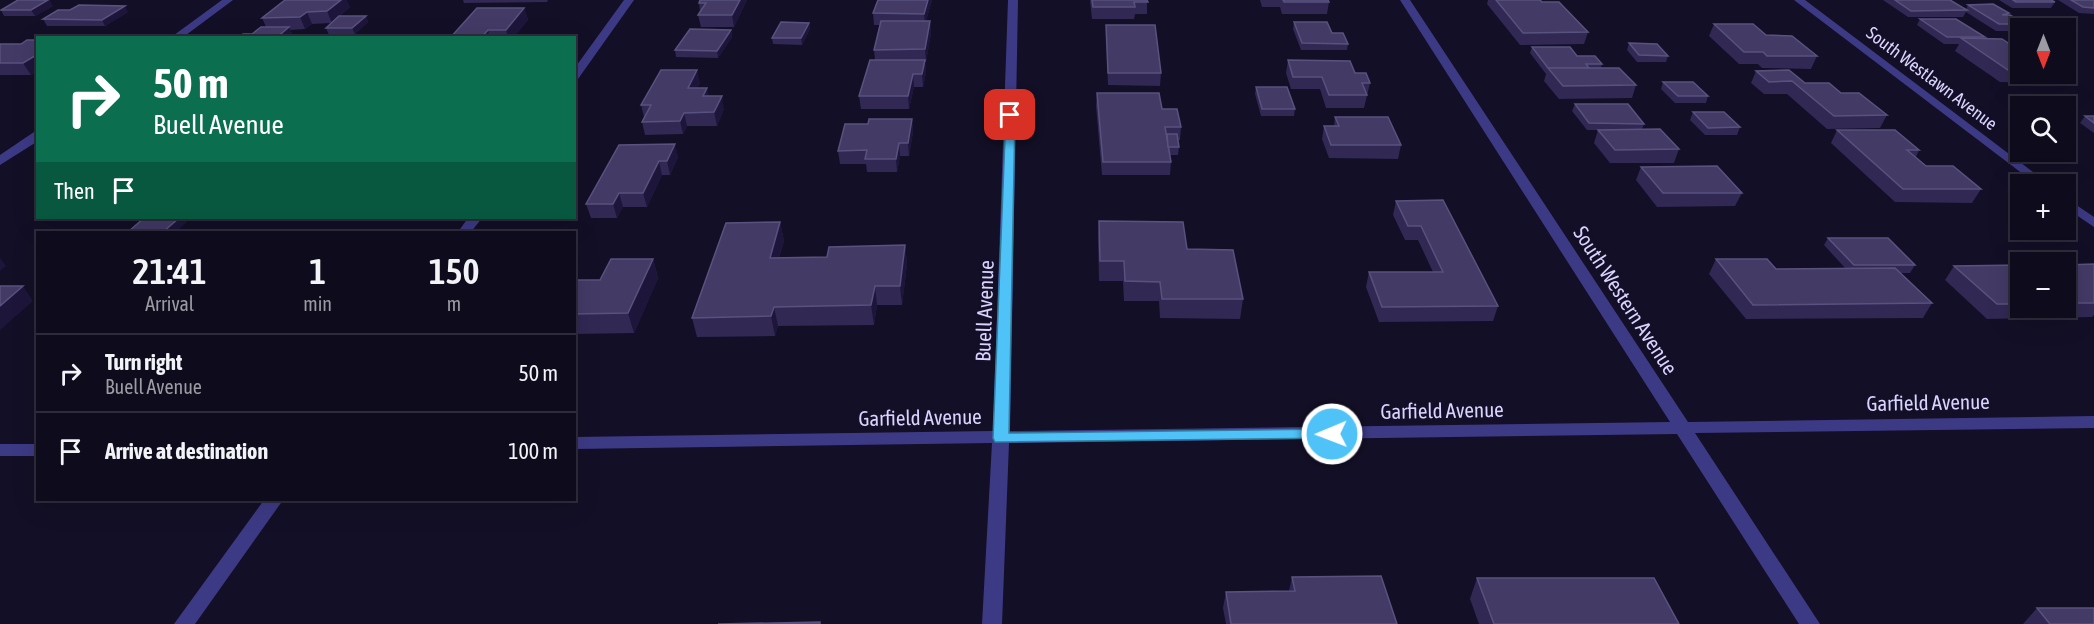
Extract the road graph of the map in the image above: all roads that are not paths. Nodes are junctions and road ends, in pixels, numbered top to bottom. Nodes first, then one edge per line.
1 (228, 0) edge
2 (629, 0) edge
3 (1013, 0) edge
4 (1405, 0) edge
5 (1799, 0) edge
6 (178, 36) edge
7 (576, 73) edge
8 (36, 136) edge
9 (0, 161) edge
10 (2030, 174) edge
11 (2076, 210) edge
12 (474, 219) edge
13 (2094, 223) edge
14 (465, 231) edge
15 (2094, 422) edge
16 (1686, 429) junction
17 (1001, 438) junction
18 (576, 443) edge
19 (0, 450) edge
20 (36, 450) edge
21 (273, 501) edge
22 (184, 624) edge
23 (992, 624) edge
24 (1810, 624) edge

1 - 6 street
2 - 7 street
3 - 17 street, Buell Avenue
4 - 16 street, South Western Avenue
5 - 10 street, South Westlawn Avenue
8 - 9 street
11 - 13 street
12 - 14 street
15 - 16 street, Garfield Avenue
16 - 17 street, Garfield Avenue
16 - 24 street, South Western Avenue
17 - 18 street, Garfield Avenue
17 - 23 street, Buell Avenue
19 - 20 street
21 - 22 street

